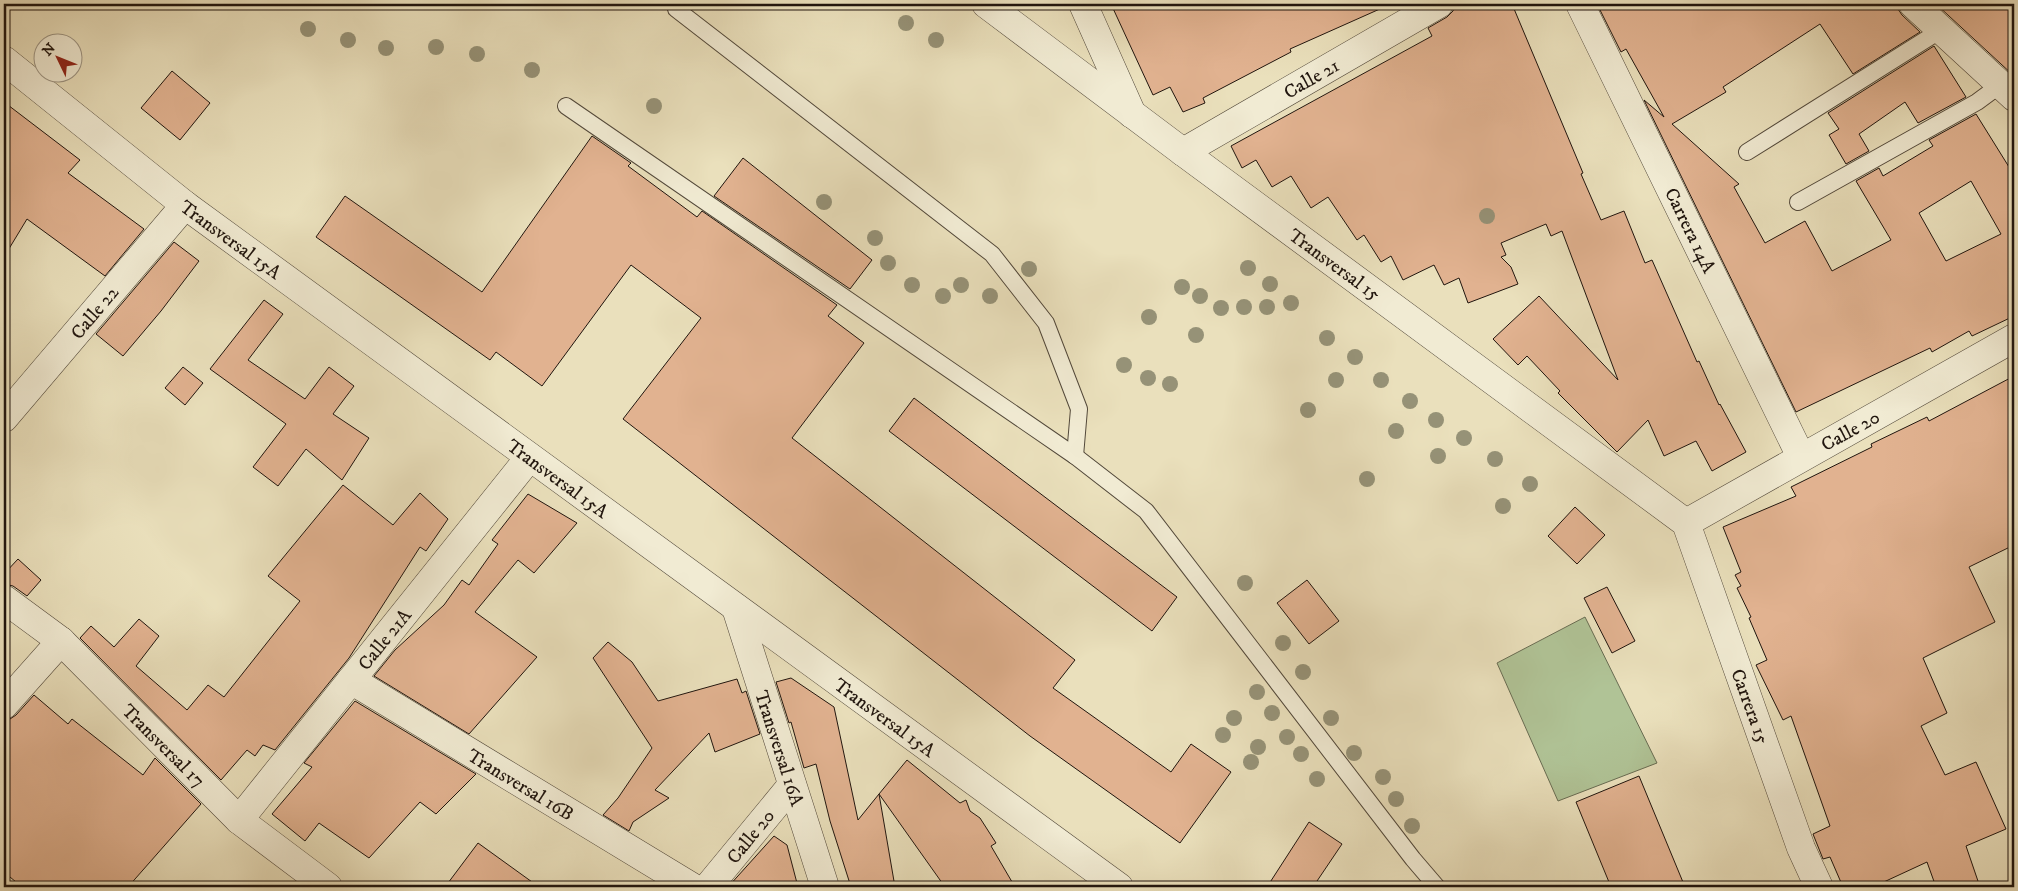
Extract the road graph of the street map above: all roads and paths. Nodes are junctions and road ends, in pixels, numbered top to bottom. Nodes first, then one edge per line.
1 (986, 4) edge
2 (1083, 4) edge
3 (1439, 4) edge
4 (1580, 4) edge
5 (1913, 4) edge
6 (676, 9) dead end
7 (1941, 30) junction
8 (4, 60) edge
9 (2007, 91) edge
10 (566, 106) dead end
11 (1132, 114) junction
12 (1183, 152) junction
13 (1748, 152) dead end
14 (1798, 202) dead end
15 (185, 205) junction
16 (2014, 338) edge
17 (4, 418) edge
18 (1075, 456) junction
19 (1802, 457) junction
20 (529, 458) junction
21 (1686, 522) junction
22 (4, 599) edge
23 (736, 608) junction
24 (60, 641) junction
25 (351, 680) junction
26 (4, 705) edge
27 (792, 785) junction
28 (239, 820) junction
29 (328, 887) edge
30 (692, 887) edge
31 (708, 887) edge
32 (825, 887) edge
33 (1119, 887) edge
34 (1437, 887) edge
35 (1819, 887) edge

1 - 11 street, Transversal 15
2 - 11 street
3 - 12 street, Calle 21
4 - 19 street, Carrera 14A
5 - 7 street
6 - 18 lane
7 - 9 street
7 - 13 lane
8 - 15 street, Transversal 15A
9 - 14 lane
10 - 18 lane
11 - 12 street, Transversal 15
12 - 21 street, Transversal 15
15 - 17 street, Calle 22
15 - 20 street, Transversal 15A
16 - 19 street, Calle 20
18 - 34 lane
19 - 21 street, Calle 20
20 - 23 street, Transversal 15A
20 - 25 street, Calle 21A
21 - 35 street, Carrera 15
22 - 24 street, Transversal 17
23 - 27 street, Transversal 16A
23 - 33 street, Transversal 15A
24 - 26 street
24 - 28 street, Transversal 17
25 - 28 street, Calle 21A
25 - 30 street, Transversal 16B
27 - 31 street, Calle 20
27 - 32 street, Transversal 16A
28 - 29 street, Transversal 17

